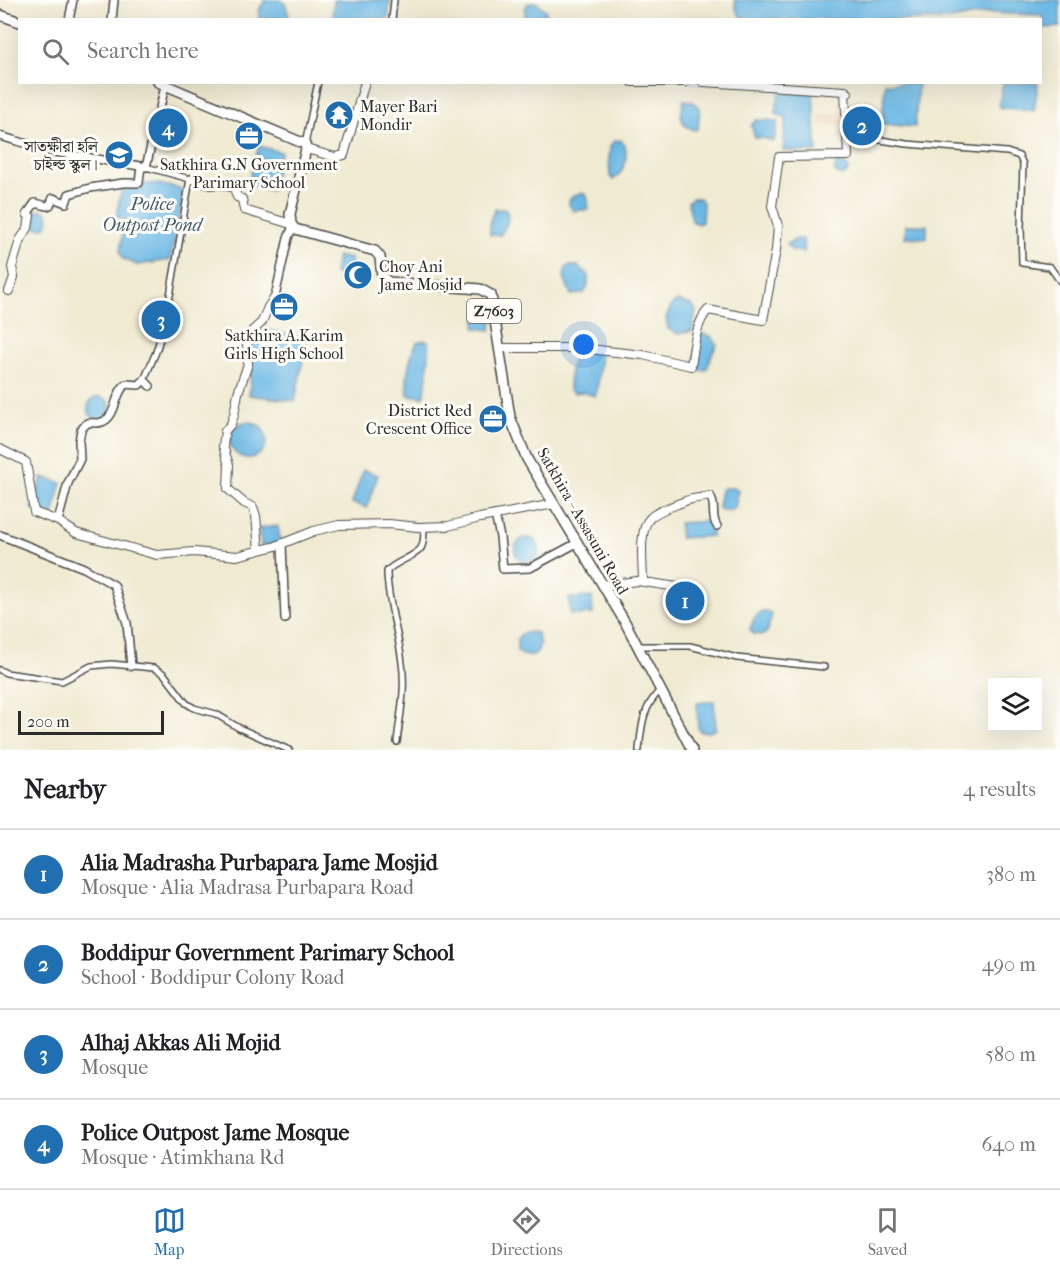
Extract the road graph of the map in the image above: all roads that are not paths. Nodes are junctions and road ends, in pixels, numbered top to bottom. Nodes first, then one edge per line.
1 (73, 0) edge
2 (114, 0) edge
3 (394, 0) edge
4 (0, 15) edge
5 (69, 18) edge
6 (112, 18) edge
7 (392, 18) edge
8 (18, 21) edge
9 (162, 84) edge
10 (318, 84) edge
11 (364, 84) edge
12 (733, 84) edge
13 (846, 128) junction
14 (0, 136) edge
15 (305, 146) junction
16 (143, 166) junction
17 (190, 179) junction
18 (210, 185) joint
19 (27, 214) joint
20 (292, 225) junction
21 (1060, 281) edge
22 (9, 291) dead end
23 (275, 297) joint
24 (501, 348) junction
25 (144, 380) junction
26 (150, 386) dead end
27 (0, 448) edge
28 (710, 496) joint
29 (554, 504) junction
30 (495, 515) junction
31 (58, 521) junction
32 (717, 526) dead end
33 (424, 527) junction
34 (0, 535) edge
35 (577, 543) junction
36 (282, 544) junction
37 (259, 550) junction
38 (643, 582) junction
39 (603, 585) junction
40 (677, 587) dead end
41 (285, 619) dead end
42 (638, 646) junction
43 (131, 666) junction
44 (824, 667) dead end
45 (0, 670) edge
46 (661, 689) junction
47 (397, 742) dead end
48 (289, 750) edge
49 (639, 750) edge
50 (692, 750) edge

1 - 5 street
2 - 6 street
3 - 7 street
4 - 8 main road
9 - 15 main road
9 - 16 street
10 - 15 street
11 - 15 main road
12 - 13 main road
13 - 21 street
13 - 24 main road
14 - 16 street
15 - 20 main road
16 - 17 street
16 - 19 street
17 - 18 street
17 - 25 street
18 - 20 main road
19 - 22 main road
20 - 23 street
20 - 24 main road, Satkhira - Assasuni Road / Z7603
23 - 37 main road
24 - 29 main road, Satkhira - Assasuni Road / Z7603
25 - 26 street
25 - 31 street
27 - 31 main road
28 - 32 street
28 - 38 main road
29 - 30 main road
29 - 35 main road, Satkhira - Assasuni Road / Z7603
30 - 33 main road
30 - 35 street
31 - 37 main road
33 - 36 main road
33 - 47 street
34 - 43 street
35 - 39 main road, Satkhira - Assasuni Road / Z7603
36 - 37 main road
36 - 41 street
38 - 39 main road
38 - 40 main road
39 - 42 main road, Satkhira - Assasuni Road / Z7603
42 - 44 street
42 - 46 main road, Satkhira - Assasuni Road / Z7603
43 - 45 street
43 - 48 street
46 - 49 street
46 - 50 main road, Satkhira - Assasuni Road / Z7603

